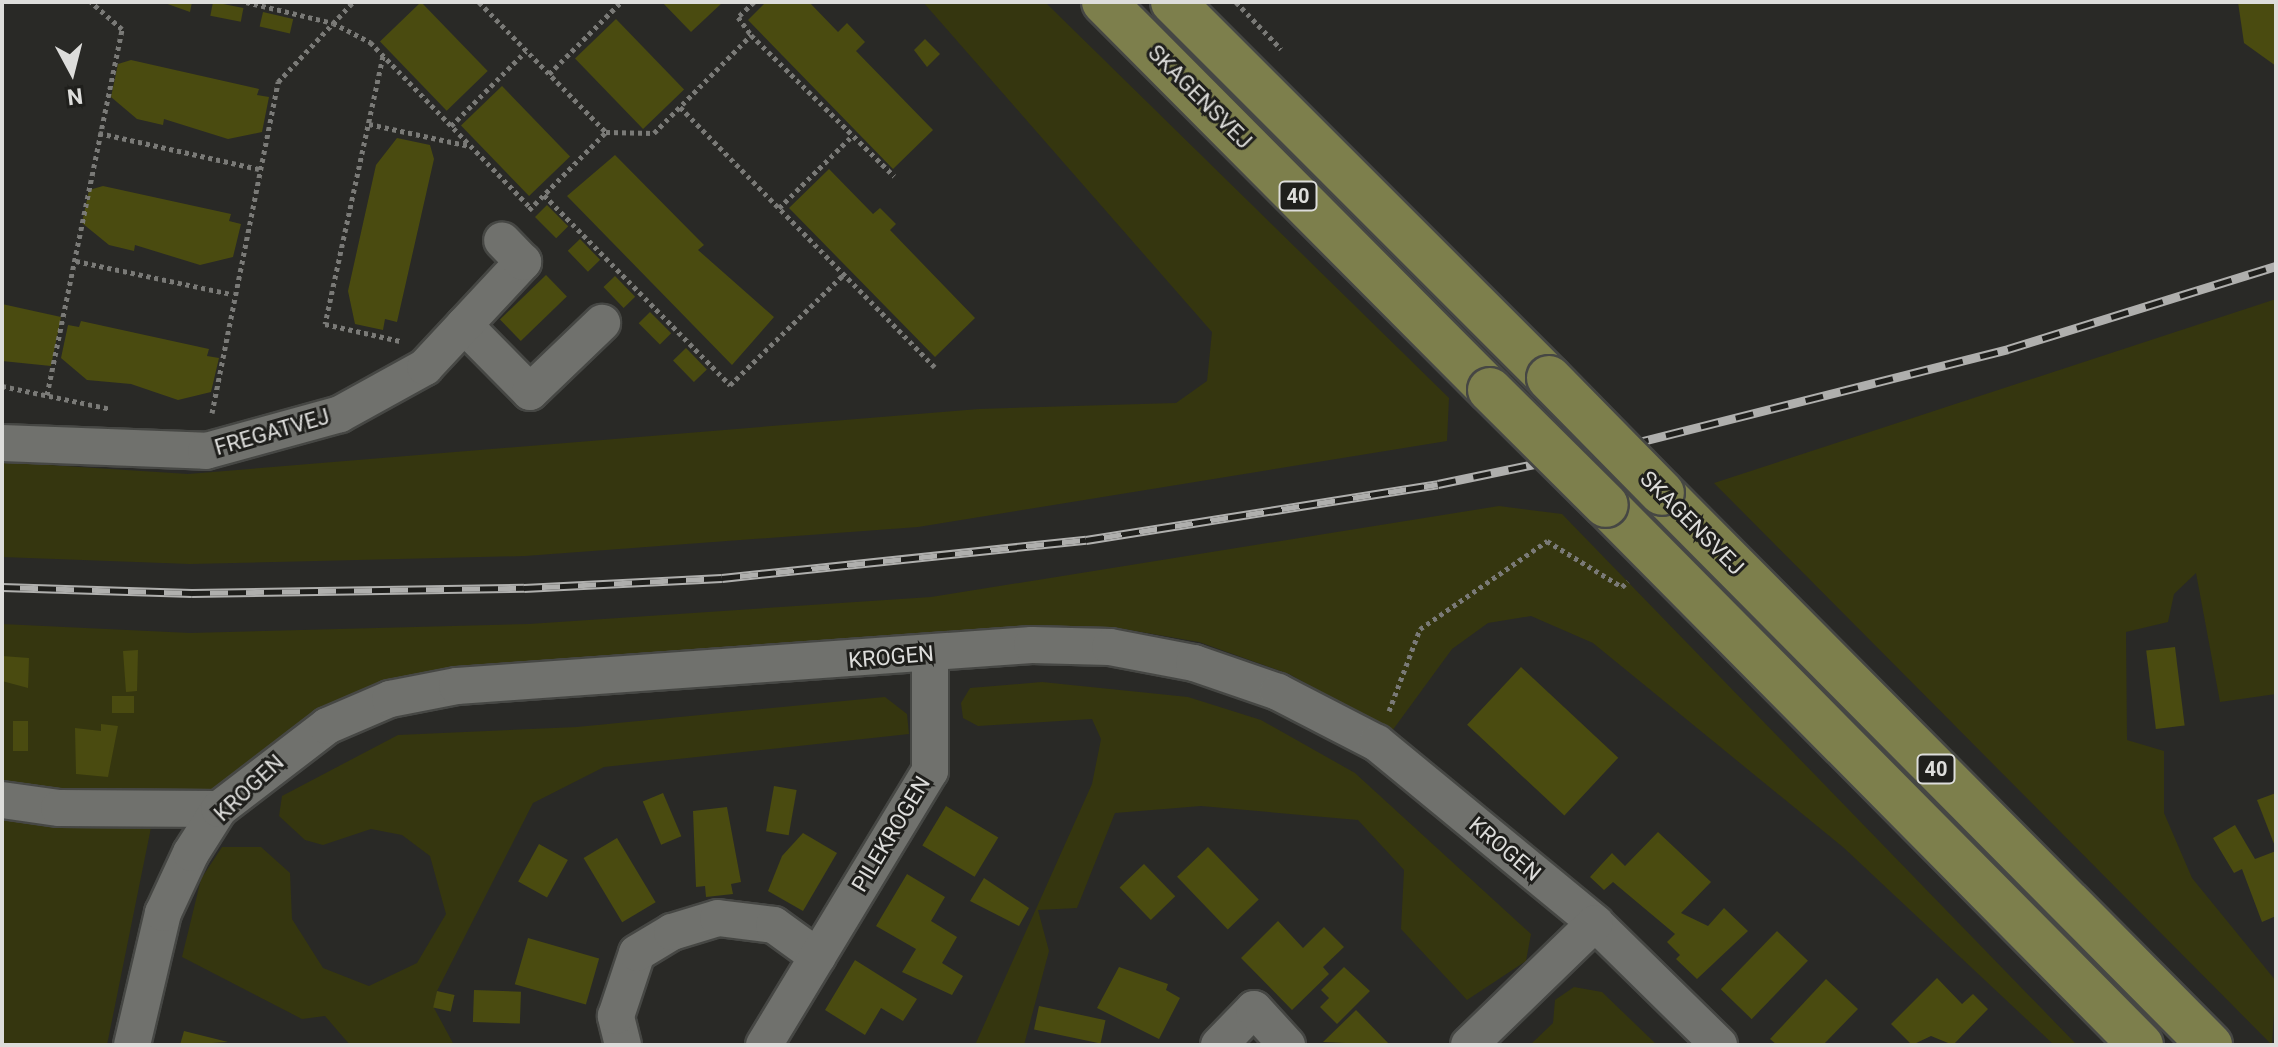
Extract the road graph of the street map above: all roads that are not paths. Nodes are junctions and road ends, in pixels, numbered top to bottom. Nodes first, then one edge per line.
1 (1104, 2) edge
2 (1173, 2) edge
3 (502, 240) road end
4 (602, 323) dead end
5 (452, 338) junction
6 (2, 443) edge
7 (930, 653) junction
8 (2, 800) edge
9 (219, 809) junction
10 (1595, 923) junction
11 (818, 957) junction
12 (132, 1045) edge
13 (623, 1045) edge
14 (764, 1045) edge
15 (1219, 1045) edge
16 (1287, 1045) edge
17 (1469, 1045) edge
18 (1719, 1045) edge
19 (2141, 1045) edge
20 (2210, 1045) edge

1 - 19 main road, SKAGENSVEJ / 40, bridge
2 - 20 main road, SKAGENSVEJ / 40, bridge
3 - 5 street, FREGATVEJ
4 - 5 street
5 - 6 street, FREGATVEJ
7 - 9 street, KROGEN
7 - 10 street, KROGEN
7 - 11 street, PILEKROGEN
8 - 9 street
9 - 12 street, KROGEN
10 - 17 street
10 - 18 street, KROGEN
11 - 13 street
11 - 14 street, PILEKROGEN
15 - 16 street

